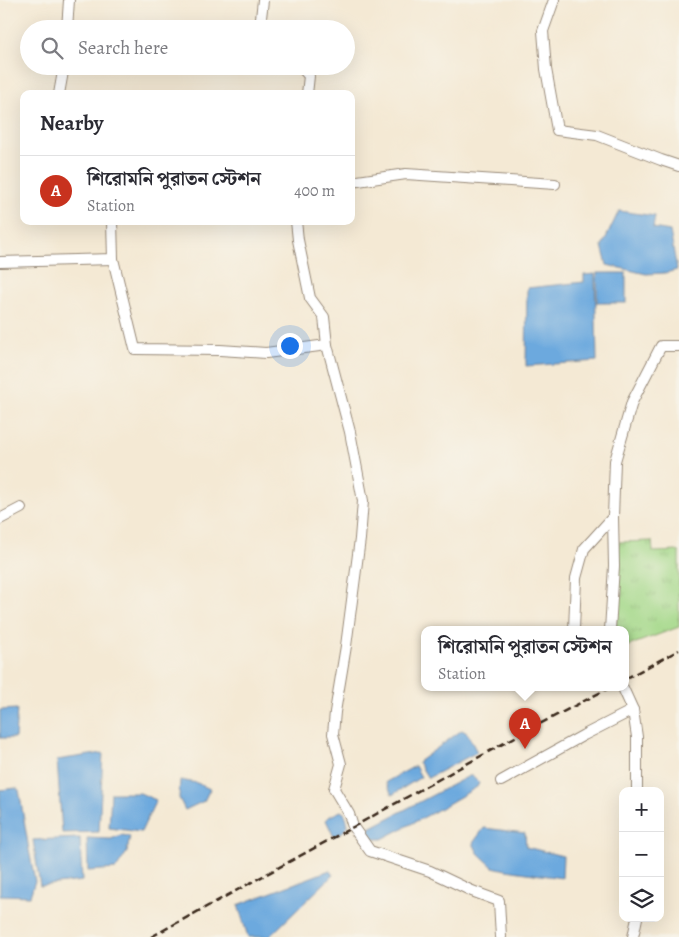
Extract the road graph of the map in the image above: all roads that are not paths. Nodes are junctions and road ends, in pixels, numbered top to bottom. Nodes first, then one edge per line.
1 (68, 0) edge
2 (263, 0) edge
3 (554, 0) edge
4 (67, 20) edge
5 (261, 20) edge
6 (63, 75) edge
7 (308, 75) edge
8 (61, 90) edge
9 (307, 90) edge
10 (679, 166) edge
11 (355, 181) edge
12 (555, 184) dead end
13 (112, 225) edge
14 (296, 225) edge
15 (113, 259) junction
16 (0, 262) edge
17 (327, 345) junction
18 (679, 346) edge
19 (21, 508) dead end
20 (613, 517) junction
21 (0, 519) edge
22 (574, 626) edge
23 (610, 626) edge
24 (624, 691) edge
25 (633, 710) junction
26 (501, 781) dead end
27 (638, 787) edge
28 (636, 922) edge
29 (501, 937) edge
30 (633, 937) edge

1 - 4 street
2 - 5 street
3 - 10 street
6 - 8 street
7 - 9 street
11 - 12 street
13 - 15 street
14 - 17 street
15 - 16 street
15 - 17 street
17 - 29 street
18 - 20 street
19 - 21 street
20 - 22 street
20 - 23 street
24 - 25 street
25 - 26 street
25 - 27 street
28 - 30 street

